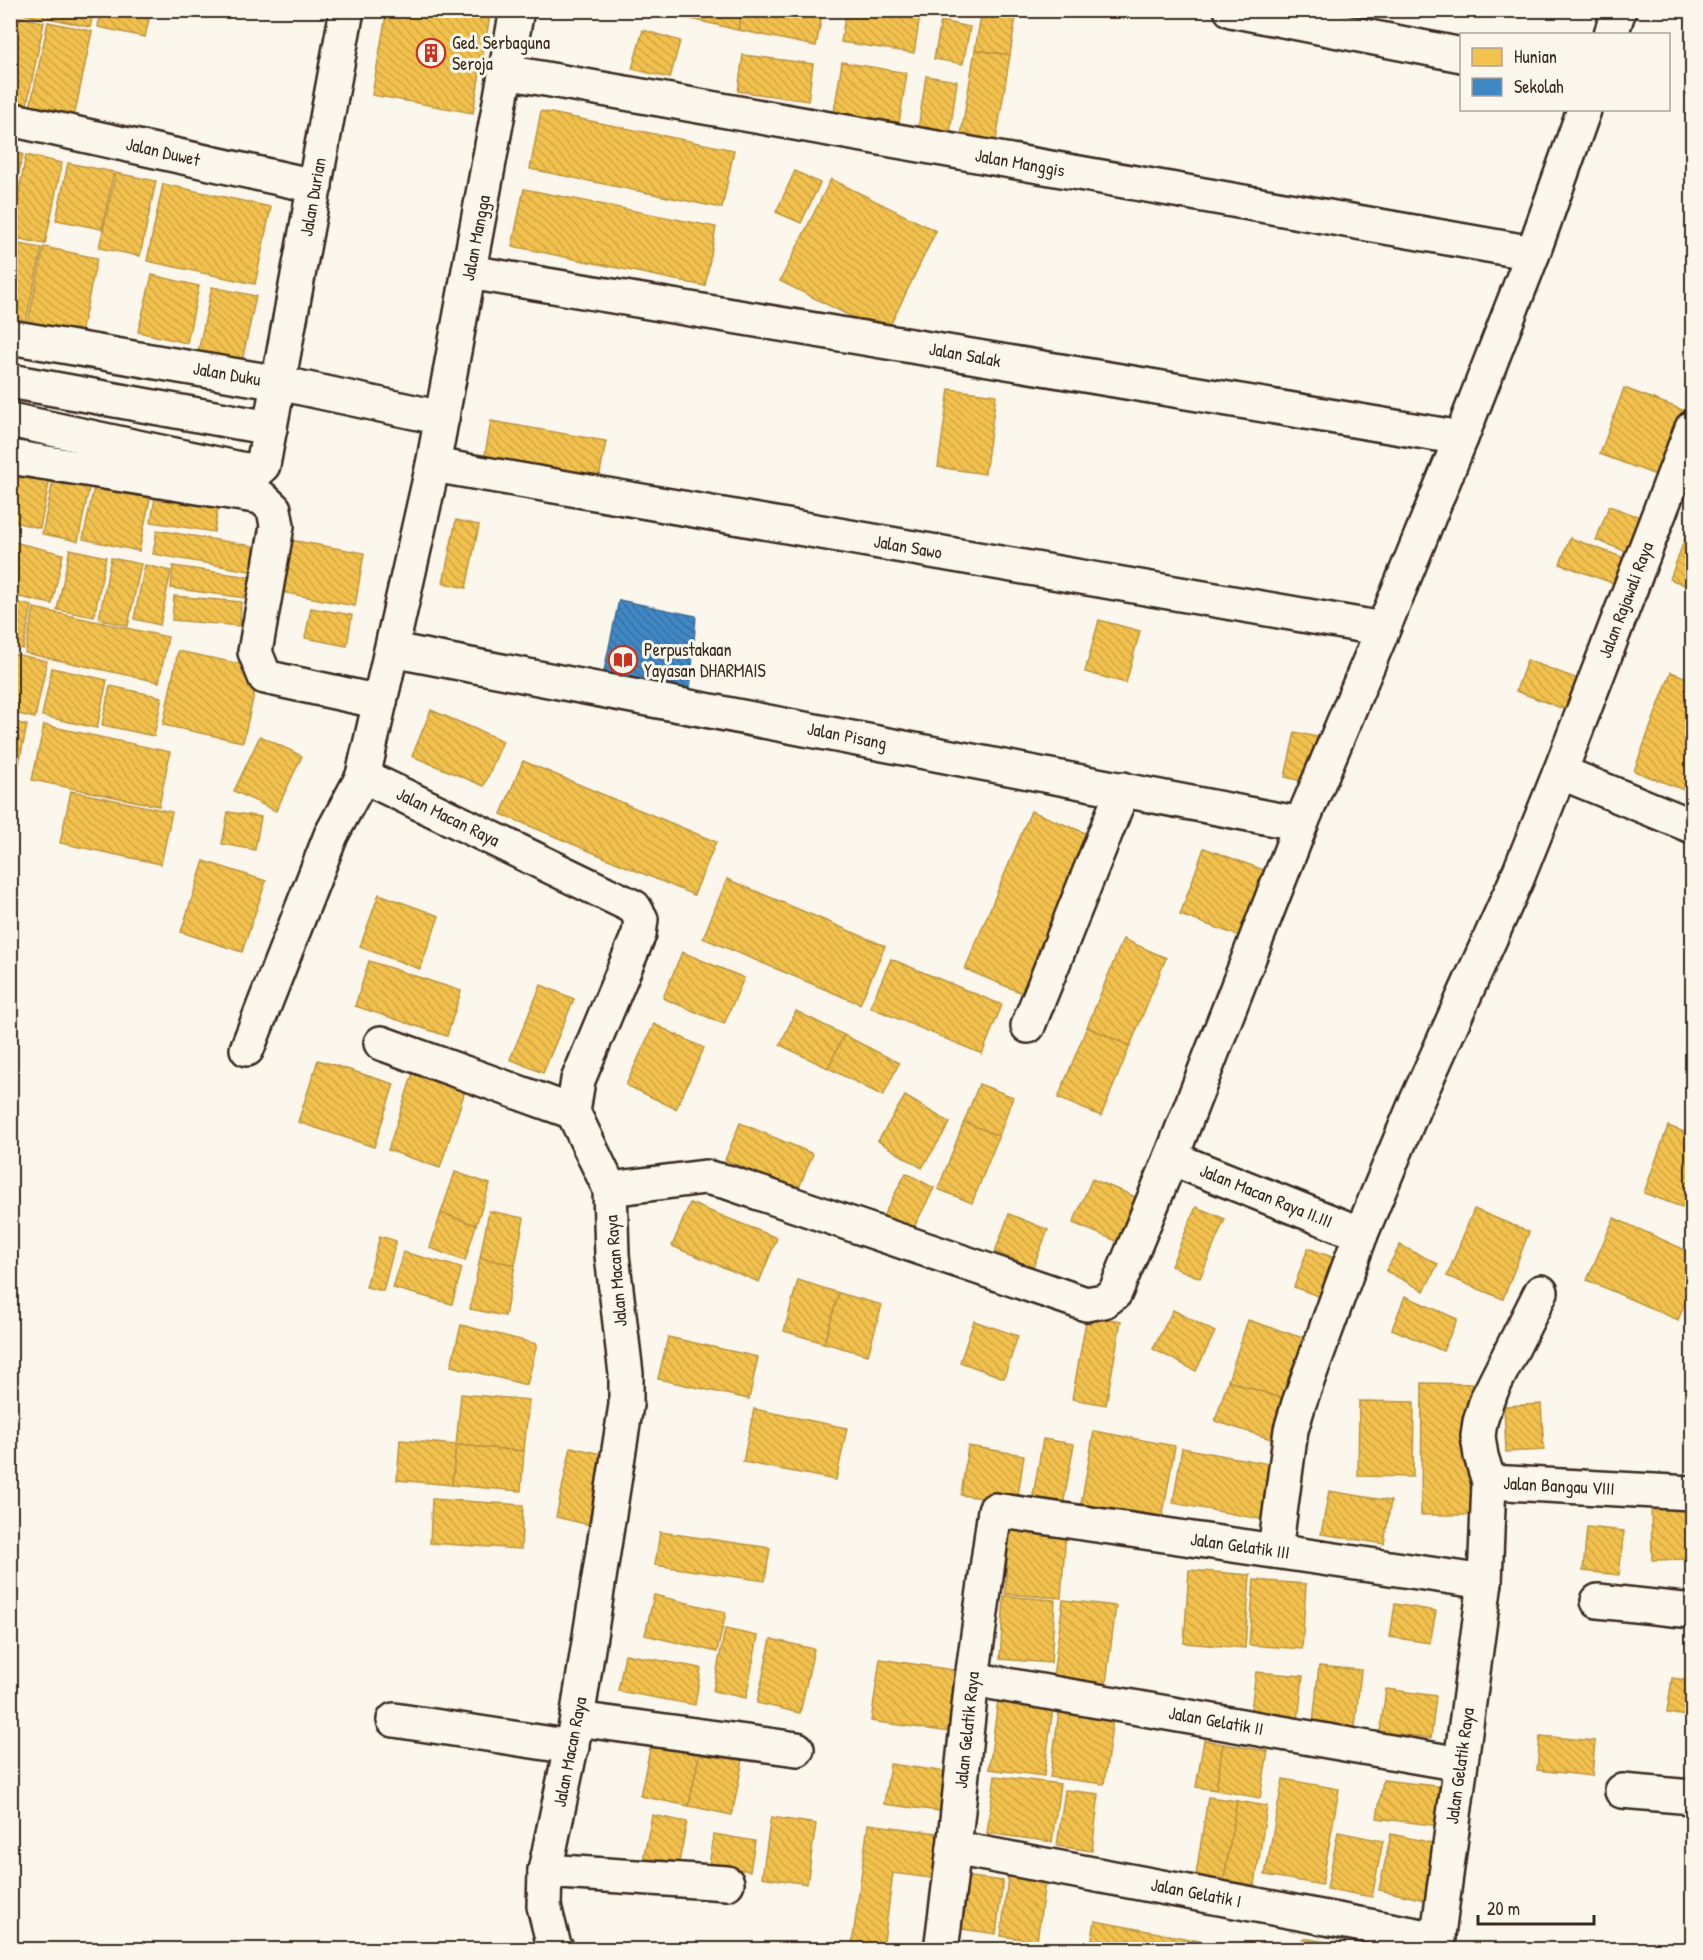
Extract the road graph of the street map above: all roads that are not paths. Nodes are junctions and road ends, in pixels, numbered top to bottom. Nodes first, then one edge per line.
1 (347, 10) edge
2 (518, 10) edge
3 (1231, 10) edge
4 (1619, 10) edge
5 (1611, 33) edge
6 (1460, 55) edge
7 (506, 72) junction
8 (1584, 111) edge
9 (10, 118) edge
10 (315, 186) junction
11 (1533, 253) junction
12 (469, 272) junction
13 (10, 337) edge
14 (10, 381) edge
15 (279, 383) junction
16 (442, 418) junction
17 (10, 420) edge
18 (270, 428) junction
19 (1692, 428) edge
20 (1461, 438) junction
21 (433, 465) junction
22 (261, 497) junction
23 (1383, 629) junction
24 (390, 658) junction
25 (380, 702) junction
26 (1560, 772) junction
27 (363, 776) junction
28 (1123, 789) junction
29 (1301, 824) junction
30 (1692, 826) edge
31 (1028, 1026) dead end
32 (381, 1043) dead end
33 (247, 1049) dead end
34 (573, 1112) junction
35 (1171, 1158) junction
36 (610, 1189) junction
37 (1361, 1234) junction
38 (1540, 1292) dead end
39 (1489, 1482) junction
40 (1692, 1493) edge
41 (995, 1510) joint
42 (1275, 1551) junction
43 (1485, 1582) junction
44 (1598, 1601) dead end
45 (1692, 1611) edge
46 (972, 1679) junction
47 (394, 1720) dead end
48 (574, 1733) junction
49 (797, 1749) dead end
50 (1461, 1764) junction
51 (1622, 1791) dead end
52 (1692, 1797) edge
53 (954, 1848) junction
54 (545, 1871) junction
55 (727, 1883) dead end
56 (1437, 1944) edge
57 (557, 1950) edge
58 (941, 1950) edge

1 - 10 street, Jalan Durian
2 - 7 street, Jalan Mangga
3 - 6 street
4 - 5 street
7 - 11 street, Jalan Manggis
7 - 12 street, Jalan Mangga
8 - 11 street
9 - 10 street, Jalan Duwet
10 - 15 street, Jalan Durian
11 - 20 street
12 - 16 street, Jalan Mangga
12 - 20 street, Jalan Salak
13 - 15 street, Jalan Duku
14 - 18 street
15 - 16 street, Jalan Duku
15 - 18 street, Jalan Durian
16 - 21 street, Jalan Mangga
17 - 18 street, Jalan Durian
19 - 26 street, Jalan Rajawali Raya
20 - 23 street
21 - 23 street, Jalan Sawo
21 - 24 street
22 - 22 street
22 - 25 street
23 - 29 street
24 - 25 street
24 - 27 street
24 - 28 street, Jalan Pisang
25 - 27 street
26 - 30 street
26 - 37 street, Jalan Rajawali Raya
27 - 33 street
27 - 34 street, Jalan Macan Raya
28 - 29 street, Jalan Pisang
28 - 31 street
29 - 35 street
32 - 34 street
34 - 36 street, Jalan Macan Raya
35 - 36 street
35 - 37 street, Jalan Macan Raya II.III
36 - 48 street, Jalan Macan Raya
37 - 42 street, Jalan Rajawali Raya
38 - 39 street
39 - 40 street, Jalan Bangau VIII
39 - 43 street, Jalan Bangau VIII
41 - 42 street, Jalan Gelatik III
41 - 46 street, Jalan Gelatik Raya
42 - 43 street, Jalan Gelatik III
43 - 50 street, Jalan Gelatik Raya
44 - 45 street
46 - 50 street, Jalan Gelatik II
46 - 53 street, Jalan Gelatik Raya
47 - 48 street
48 - 49 street
48 - 54 street, Jalan Macan Raya
50 - 56 street, Jalan Gelatik Raya
51 - 52 street
53 - 56 street, Jalan Gelatik I
53 - 58 street, Jalan Gelatik Raya
54 - 55 street
54 - 57 street, Jalan Macan Raya

